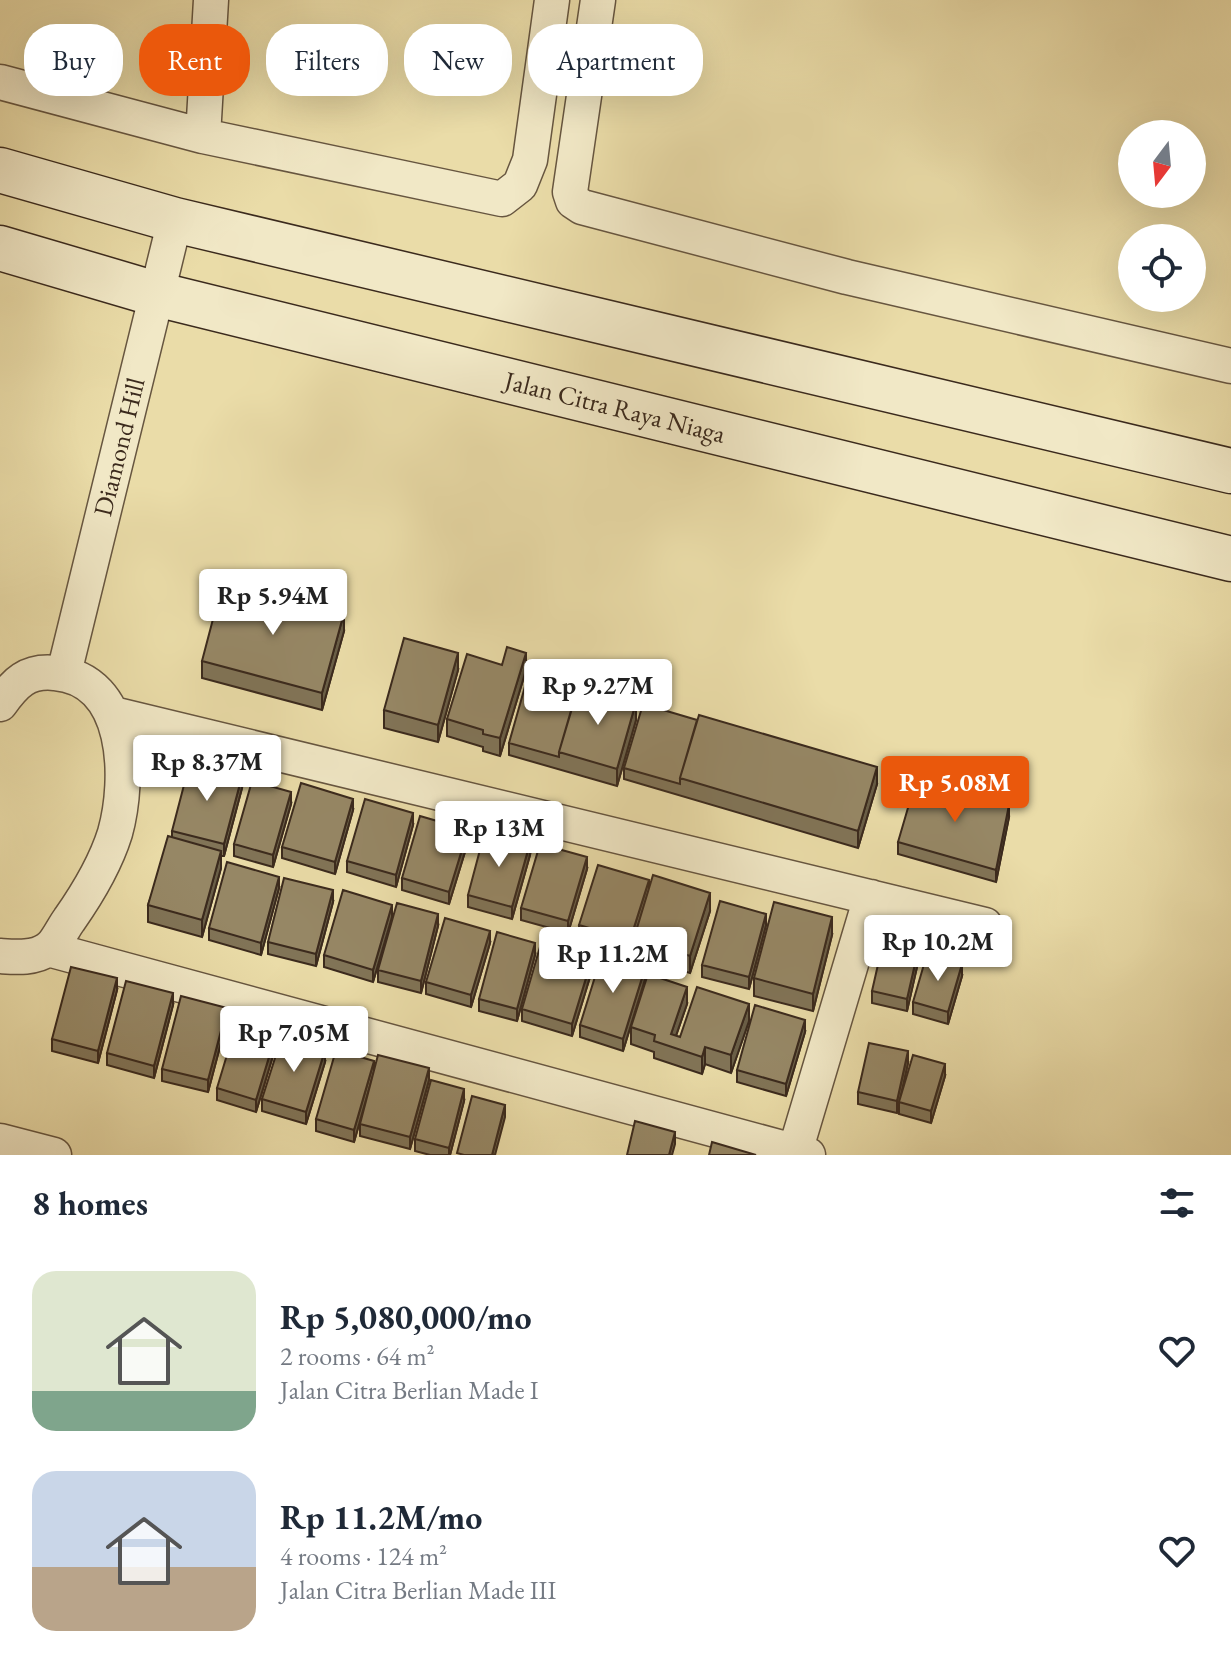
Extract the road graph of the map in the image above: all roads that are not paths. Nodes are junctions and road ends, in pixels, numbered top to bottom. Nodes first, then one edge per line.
1 (211, 0) edge
2 (552, 0) edge
3 (598, 0) edge
4 (0, 82) edge
5 (203, 136) junction
6 (0, 170) edge
7 (175, 220) junction
8 (0, 248) edge
9 (156, 294) junction
10 (1231, 366) edge
11 (1231, 471) edge
12 (1231, 559) edge
13 (64, 673) junction
14 (5, 689) edge
15 (113, 714) junction
16 (871, 897) junction
17 (985, 925) dead end
18 (48, 949) junction
19 (0, 956) edge
20 (0, 1141) edge
21 (799, 1154) edge
22 (54, 1155) edge

1 - 5 street
2 - 5 street
3 - 10 street
4 - 5 street
6 - 7 street
7 - 9 street, Diamond Hill
7 - 11 street
8 - 9 street, Jalan Citra Raya Niaga
9 - 12 street, Jalan Citra Raya Niaga
9 - 13 street, Diamond Hill
13 - 14 street
13 - 15 street
15 - 16 street
15 - 18 street
16 - 17 street
16 - 21 street
18 - 19 street
18 - 21 street
20 - 22 street

